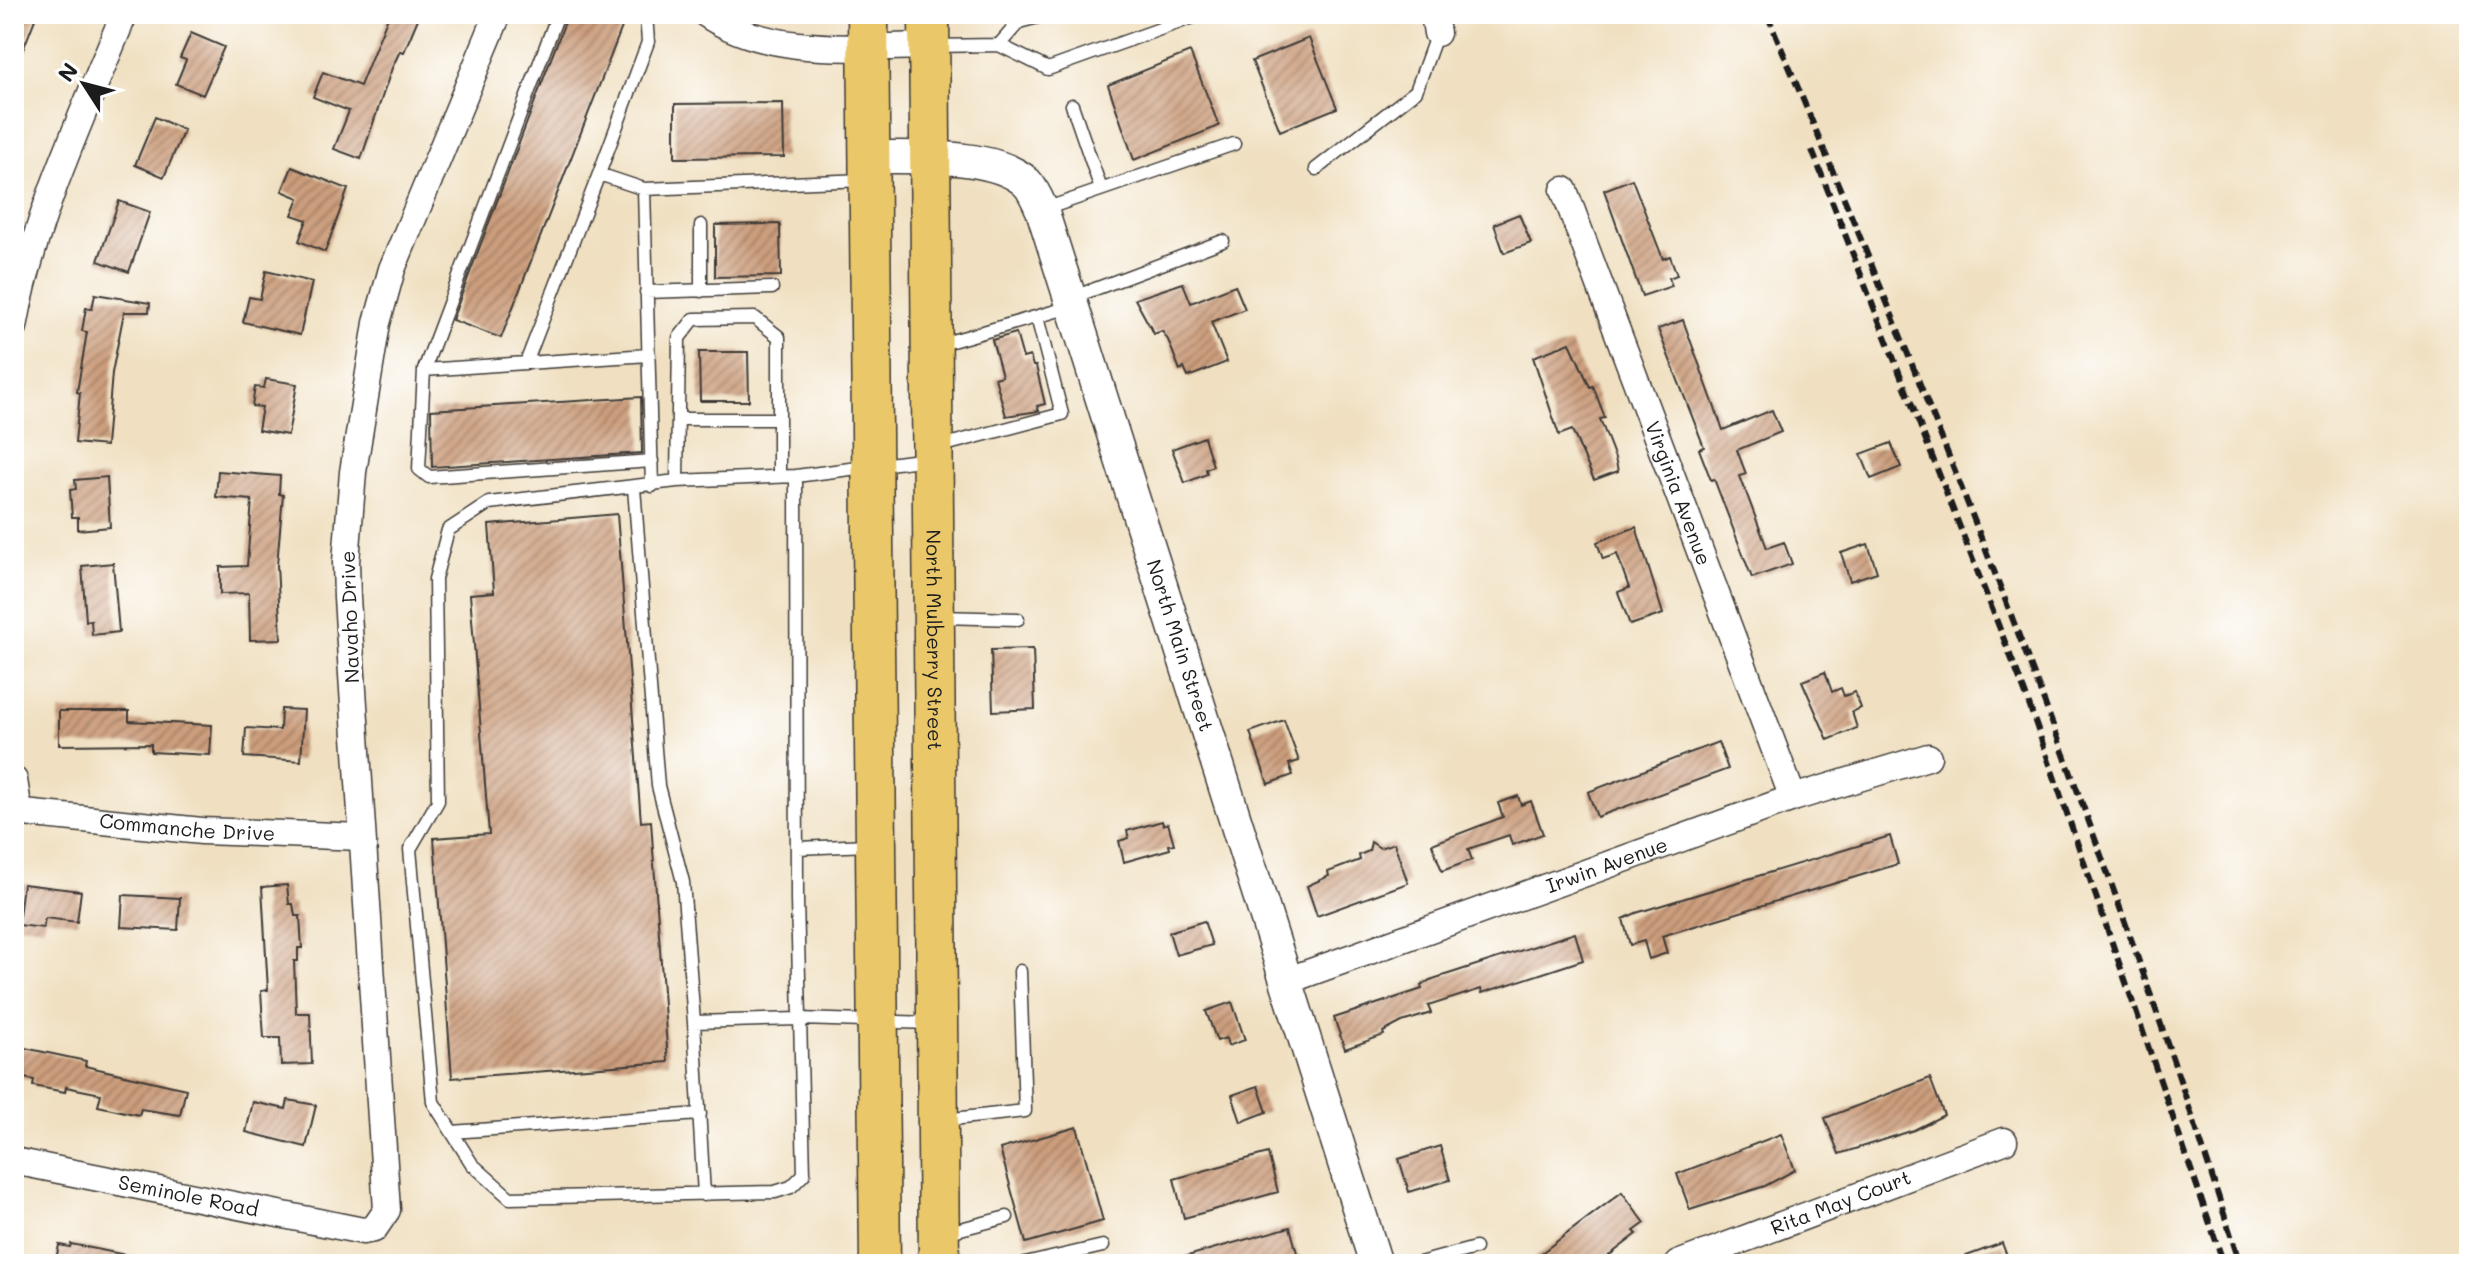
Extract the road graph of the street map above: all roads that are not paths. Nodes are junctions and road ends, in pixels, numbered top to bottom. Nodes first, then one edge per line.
1 (124, 14) edge
2 (498, 14) edge
3 (558, 14) edge
4 (646, 14) edge
5 (706, 14) edge
6 (1050, 14) edge
7 (1202, 14) edge
8 (1020, 18) edge
9 (1435, 23) edge
10 (868, 30) edge
11 (929, 30) edge
12 (999, 45) junction
13 (1072, 105) dead end
14 (1234, 144) dead end
15 (929, 158) junction
16 (870, 168) junction
17 (1316, 169) dead end
18 (599, 174) junction
19 (644, 189) junction
20 (1101, 189) junction
21 (1564, 190) dead end
22 (1042, 210) junction
23 (701, 225) dead end
24 (1223, 241) dead end
25 (772, 288) dead end
26 (701, 291) junction
27 (646, 292) junction
28 (1072, 302) junction
29 (1037, 317) junction
30 (14, 327) edge
31 (932, 347) junction
32 (649, 355) junction
33 (526, 363) junction
34 (424, 370) junction
35 (678, 419) junction
36 (779, 419) junction
37 (934, 453) junction
38 (652, 461) junction
39 (873, 465) junction
40 (779, 476) junction
41 (796, 476) junction
42 (677, 481) junction
43 (652, 486) junction
44 (634, 488) junction
45 (935, 617) junction
46 (1018, 619) dead end
47 (1928, 757) dead end
48 (14, 780) edge
49 (1793, 798) junction
50 (16, 812) edge
51 (362, 837) junction
52 (877, 844) junction
53 (797, 848) junction
54 (1020, 971) dead end
55 (1289, 980) junction
56 (799, 1019) junction
57 (879, 1020) junction
58 (694, 1022) junction
59 (938, 1024) junction
60 (700, 1114) junction
61 (937, 1121) junction
62 (452, 1132) junction
63 (2004, 1141) dead end
64 (14, 1161) edge
65 (704, 1195) junction
66 (1007, 1217) dead end
67 (363, 1231) joint
68 (1103, 1246) dead end
69 (1475, 1248) dead end
70 (939, 1249) edge
71 (880, 1264) edge
72 (1025, 1264) edge
73 (1376, 1264) edge
74 (1416, 1264) edge
75 (1678, 1264) edge

1 - 30 street
2 - 51 street, Navaho Drive
3 - 34 lane
4 - 18 lane
5 - 10 street
6 - 8 lane
7 - 12 lane
8 - 12 lane
9 - 17 lane
10 - 11 street
10 - 16 main road
11 - 12 lane
11 - 15 main road, North Mulberry Street
13 - 20 lane
14 - 20 lane
15 - 16 street, North Main Street
15 - 22 street, North Main Street
15 - 31 main road, North Mulberry Street
16 - 19 lane
16 - 39 main road
18 - 19 lane
18 - 33 lane
19 - 27 lane
20 - 22 lane
21 - 49 street, Virginia Avenue
22 - 28 street, North Main Street
23 - 26 lane
24 - 28 lane
25 - 26 lane
26 - 27 lane
27 - 32 lane
28 - 29 lane
28 - 55 street, North Main Street
29 - 31 lane
29 - 37 lane
31 - 37 main road, North Mulberry Street
32 - 33 lane
32 - 38 lane
33 - 34 lane
34 - 38 lane
35 - 36 lane
35 - 36 lane
35 - 42 lane
36 - 40 lane
37 - 39 lane
37 - 45 main road, North Mulberry Street
38 - 43 lane
39 - 41 lane
39 - 52 main road
40 - 41 lane
40 - 42 lane
41 - 53 lane
42 - 43 lane
43 - 44 lane
44 - 58 lane
44 - 62 lane
45 - 46 lane
45 - 59 main road, North Mulberry Street
47 - 49 street, Irwin Avenue
48 - 50 street
49 - 55 street, Irwin Avenue
50 - 51 street, Commanche Drive
51 - 67 street, Navaho Drive
52 - 53 lane
52 - 57 main road
53 - 56 lane
54 - 61 lane
55 - 73 street, North Main Street
56 - 57 lane
56 - 58 lane
56 - 65 lane
57 - 59 lane
57 - 71 main road
58 - 60 lane
59 - 61 main road, North Mulberry Street
60 - 62 lane
60 - 65 lane
61 - 70 main road, North Mulberry Street
62 - 65 lane
63 - 75 street, Rita May Court
64 - 67 street, Seminole Road
66 - 70 lane
68 - 72 lane
69 - 74 lane

